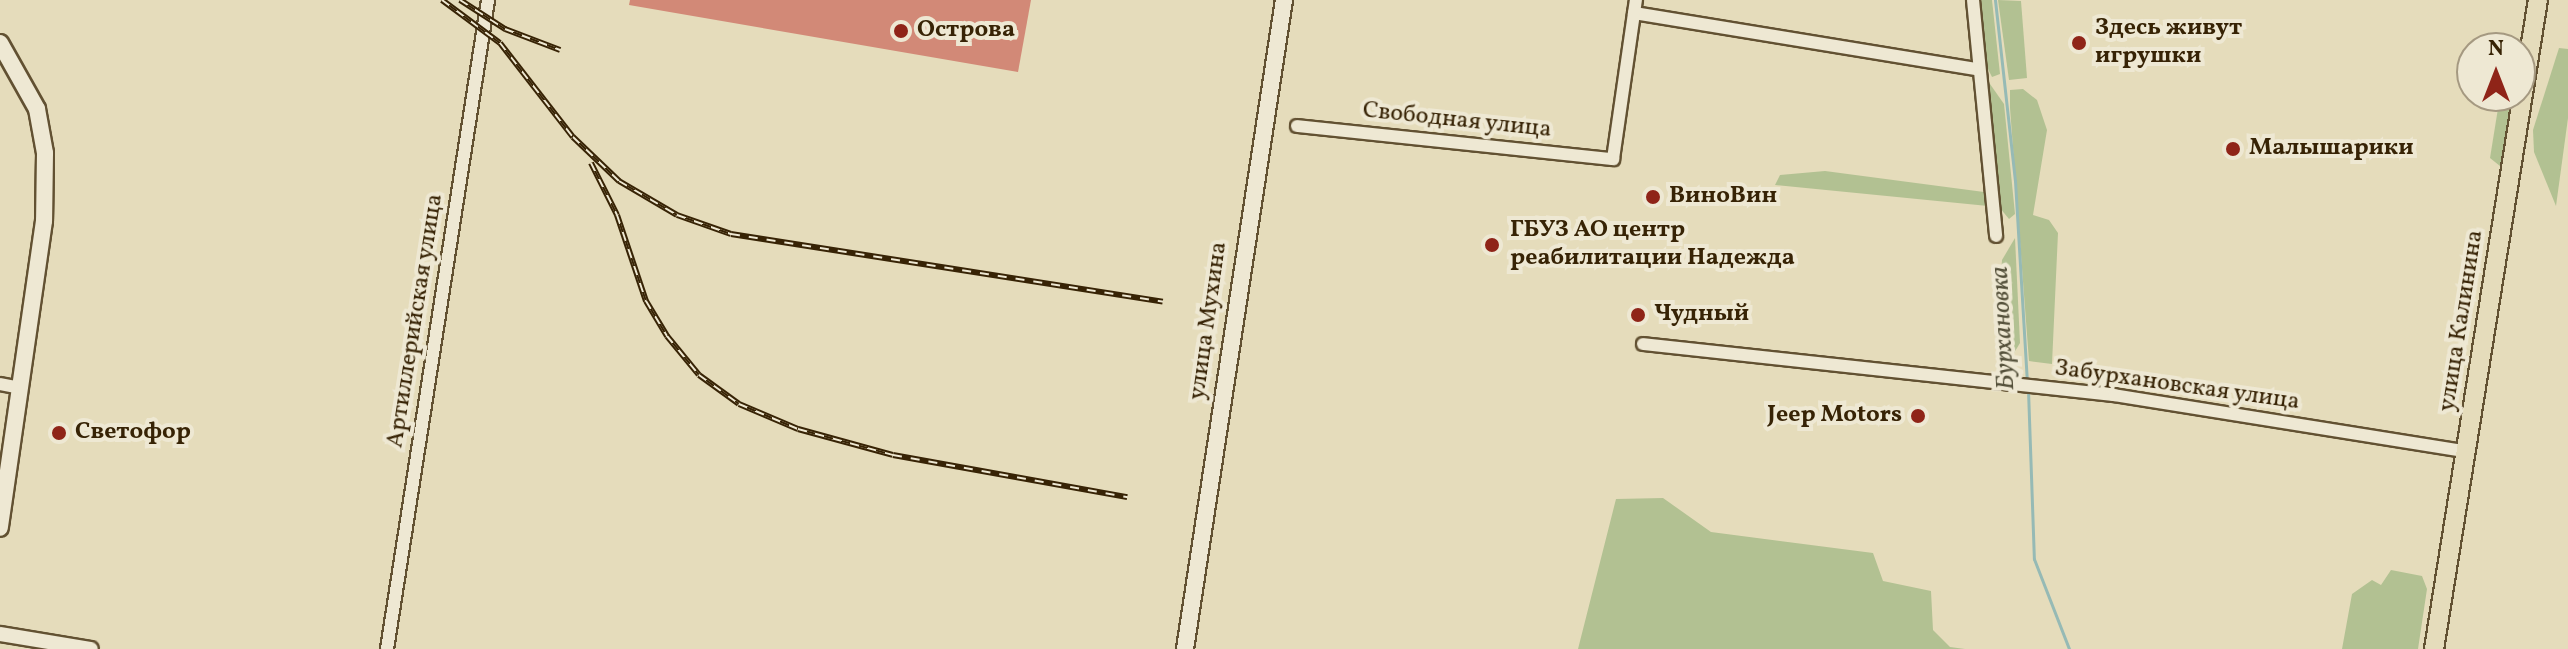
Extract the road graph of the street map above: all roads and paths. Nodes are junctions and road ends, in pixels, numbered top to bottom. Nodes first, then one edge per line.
1 (488, 0) edge
2 (1284, 0) edge
3 (1973, 0) edge
4 (2538, 0) edge
5 (1635, 6) edge
6 (0, 43) edge
7 (1977, 69) junction
8 (1297, 126) dead end
9 (1996, 236) dead end
10 (1643, 344) dead end
11 (0, 384) edge
12 (21, 388) junction
13 (2465, 451) junction
14 (0, 528) edge
15 (0, 634) edge
16 (91, 649) edge
17 (387, 649) edge
18 (1185, 649) edge
19 (2434, 649) edge

1 - 17 street, Артиллерийская улица
2 - 18 main road, улица Мухина
3 - 7 street
4 - 13 main road, улица Калинина
5 - 7 street
5 - 8 street, Свободная улица
6 - 12 main road
7 - 9 street
10 - 13 street, Забурхановская улица
11 - 12 street
12 - 14 main road
13 - 19 main road, улица Калинина
15 - 16 street

